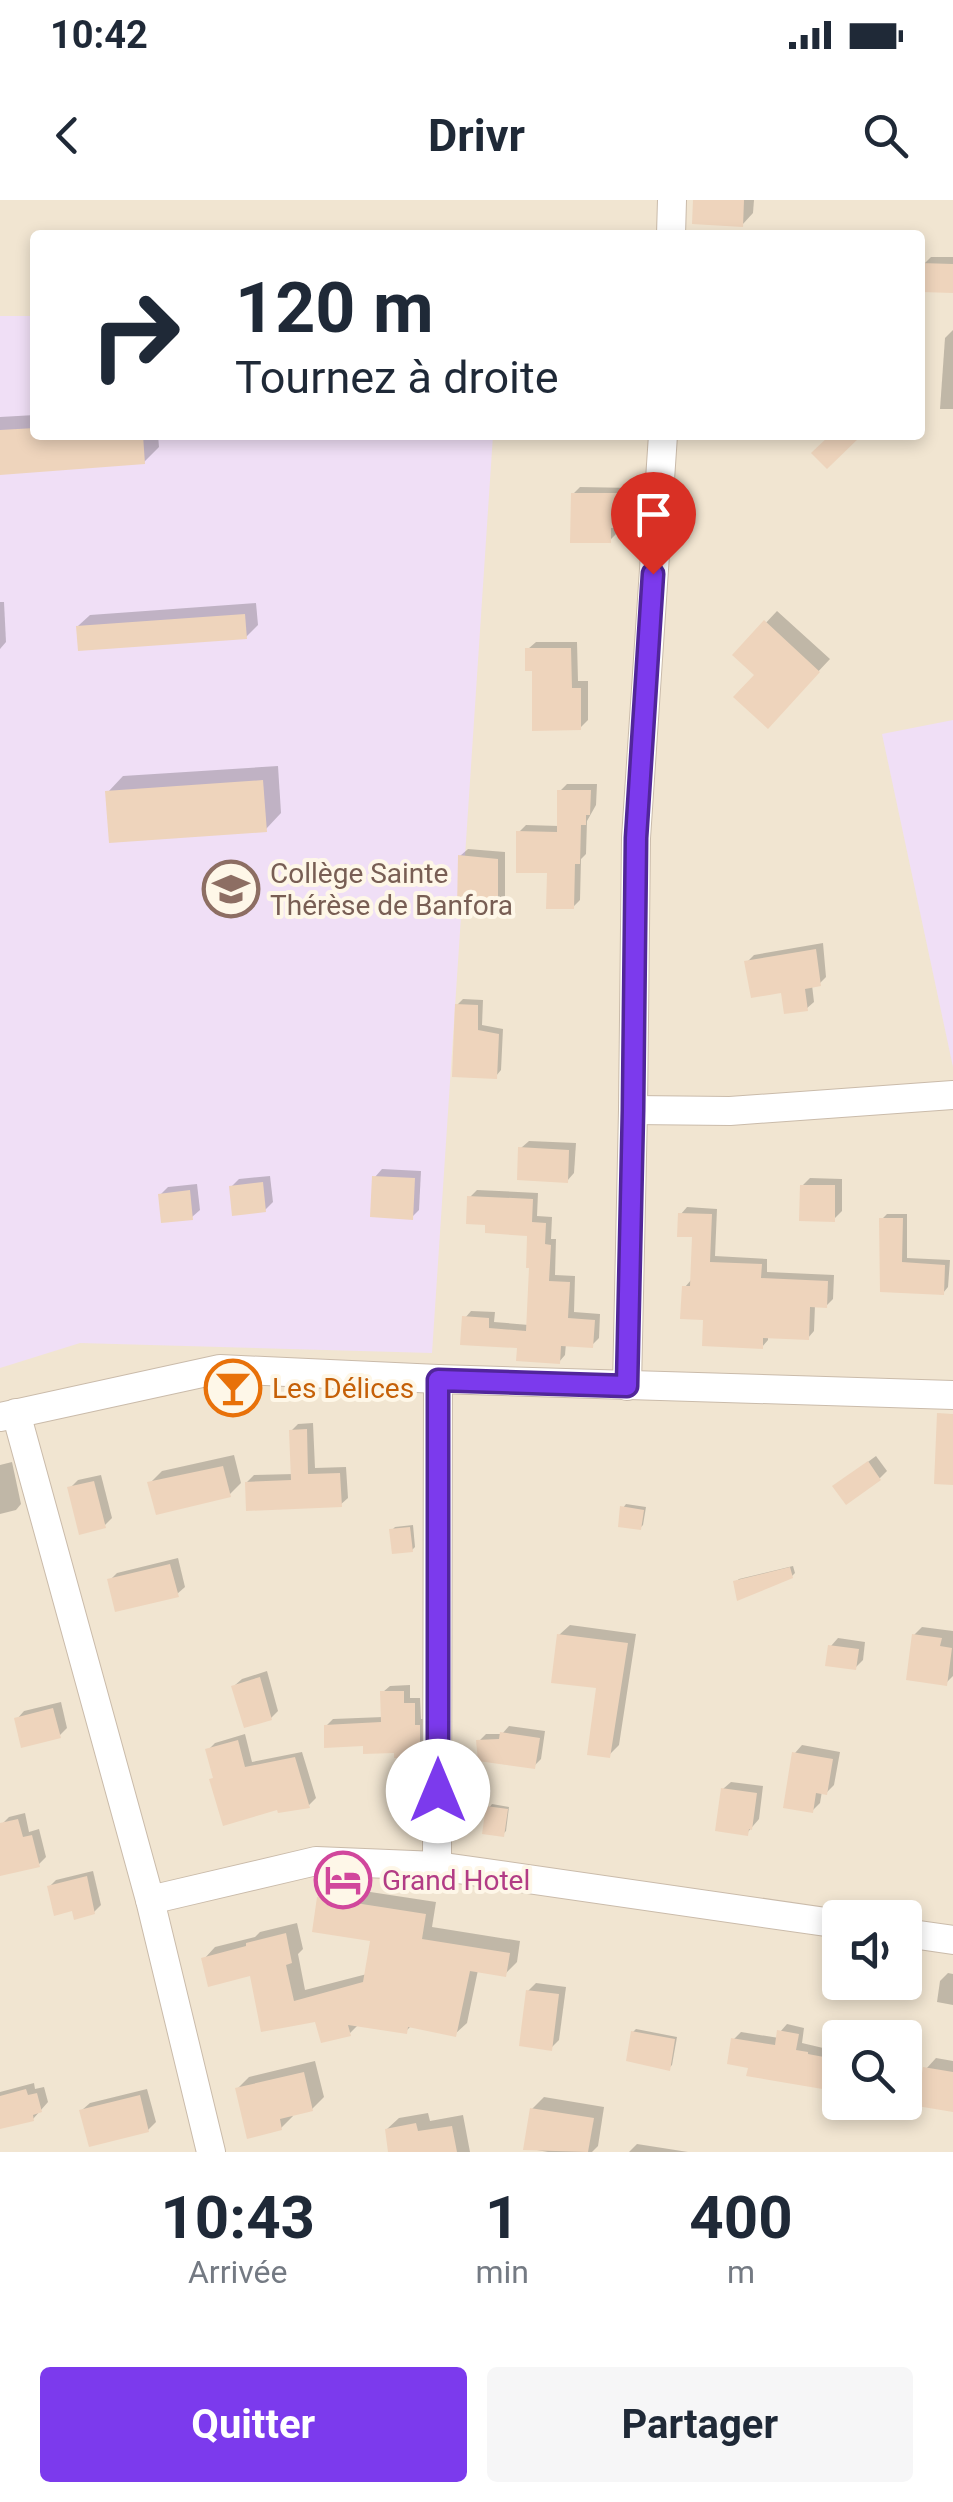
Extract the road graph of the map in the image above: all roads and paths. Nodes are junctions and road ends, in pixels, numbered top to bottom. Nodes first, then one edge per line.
1 (672, 200) edge
2 (671, 230) edge
3 (663, 440) edge
4 (953, 1096) edge
5 (633, 1110) junction
6 (438, 1380) junction
7 (627, 1386) junction
8 (953, 1395) edge
9 (8, 1415) edge
10 (437, 1866) junction
11 (150, 1900) junction
12 (822, 1921) edge
13 (922, 1935) edge
14 (953, 1940) edge
15 (211, 2152) edge

1 - 2 street
3 - 5 street
4 - 5 street
5 - 7 street
6 - 7 street
6 - 9 street
6 - 10 street
7 - 8 street
9 - 11 street
10 - 11 street
10 - 12 street
11 - 15 street
13 - 14 street

